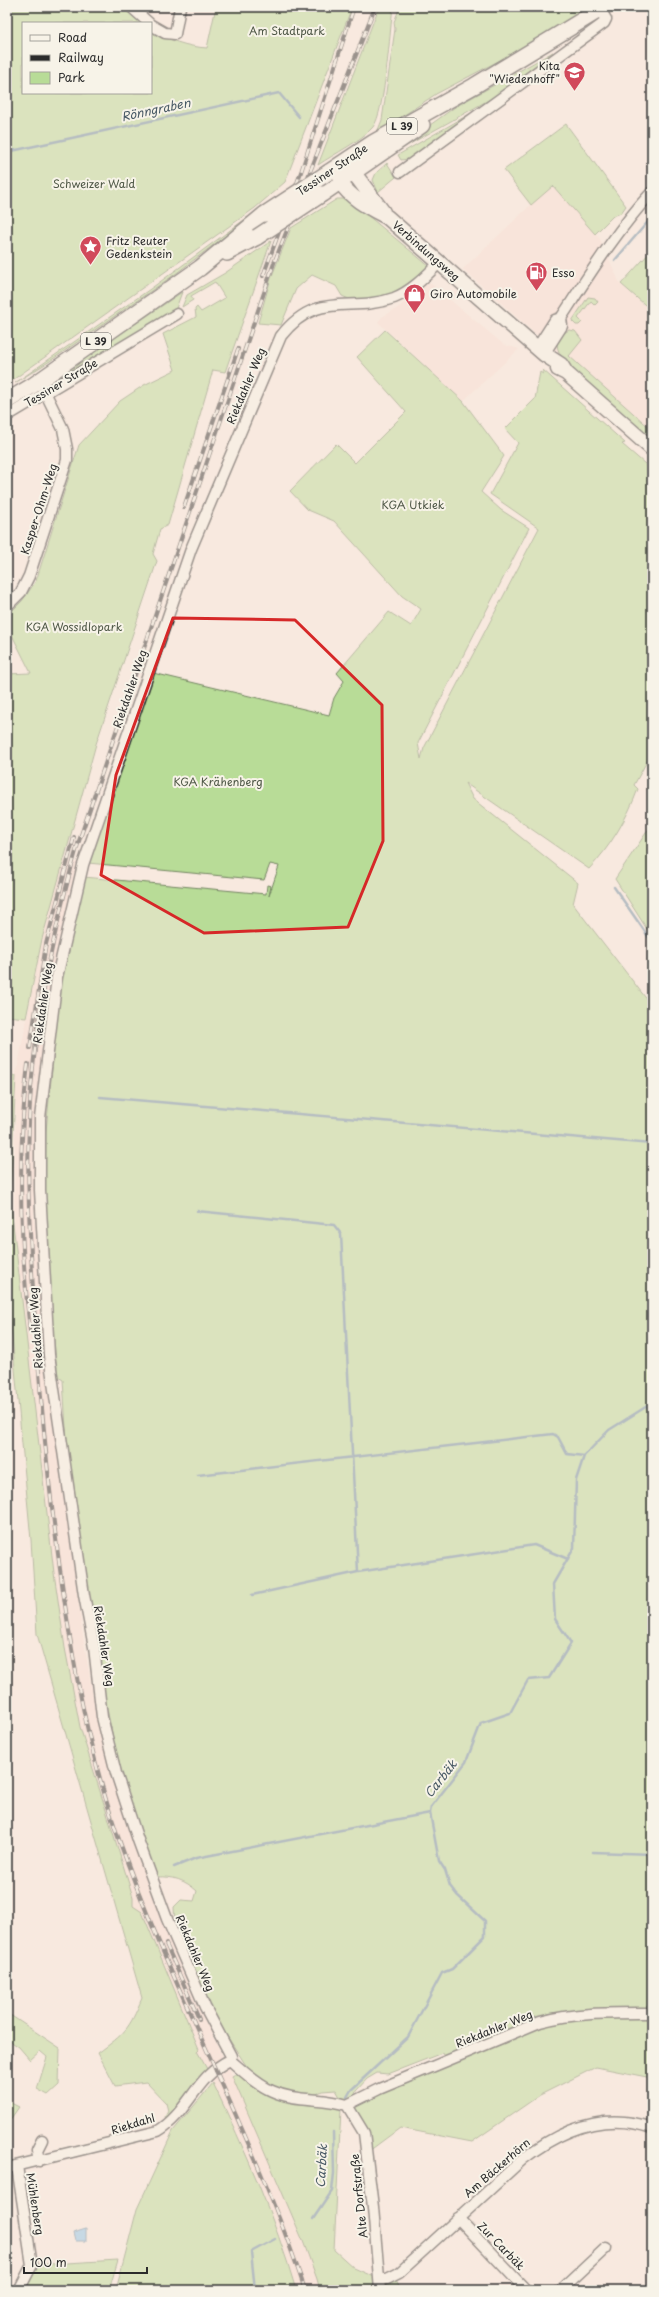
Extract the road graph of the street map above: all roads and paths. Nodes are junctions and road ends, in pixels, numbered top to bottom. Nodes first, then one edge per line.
1 (132, 7) edge
2 (180, 7) edge
3 (602, 8) edge
4 (148, 22) edge
5 (152, 25) edge
6 (350, 167) junction
7 (400, 172) dead end
8 (334, 174) junction
9 (652, 192) edge
10 (387, 217) junction
11 (440, 262) junction
12 (200, 268) junction
13 (177, 314) dead end
14 (541, 351) junction
15 (45, 392) junction
16 (7, 400) edge
17 (7, 416) edge
18 (652, 449) edge
19 (7, 606) edge
20 (652, 2013) edge
21 (230, 2060) junction
22 (347, 2105) junction
23 (652, 2128) edge
24 (42, 2140) dead end
25 (39, 2161) junction
26 (12, 2167) edge
27 (458, 2218) junction
28 (606, 2248) dead end
29 (379, 2279) junction
30 (20, 2290) edge
31 (380, 2290) edge
32 (526, 2290) edge
33 (561, 2290) edge

1 - 4 street
2 - 5 street
3 - 6 main road, Tessiner Straße / L 39
3 - 7 street, Tessiner Straße
6 - 8 main road, Tessiner Straße / L 39
6 - 10 main road, Verbindungsweg
8 - 10 main road, Verbindungsweg
8 - 12 main road, Tessiner Straße / L 39, bridge
8 - 12 main road, Tessiner Straße / L 39, bridge
9 - 14 street
10 - 11 main road, Verbindungsweg
11 - 14 main road, Verbindungsweg
11 - 21 street, Riekdahler Weg
12 - 16 main road, Tessiner Straße / L 39
13 - 15 street, Tessiner Straße
14 - 18 main road, Verbindungsweg
15 - 17 street, Tessiner Straße
15 - 19 street, Kasper-Ohm-Weg
20 - 22 street, Riekdahler Weg
21 - 22 street, Riekdahler Weg
21 - 25 street, Riekdahl
22 - 29 street, Alte Dorfstraße
23 - 27 street, Am Bäckerhörn
24 - 25 street
25 - 26 street, Riekdahl
26 - 30 street, Mühlenberg
27 - 29 street, Am Bäckerhörn
27 - 32 street, Zur Carbäk
28 - 33 street
29 - 31 street, Alte Dorfstraße

